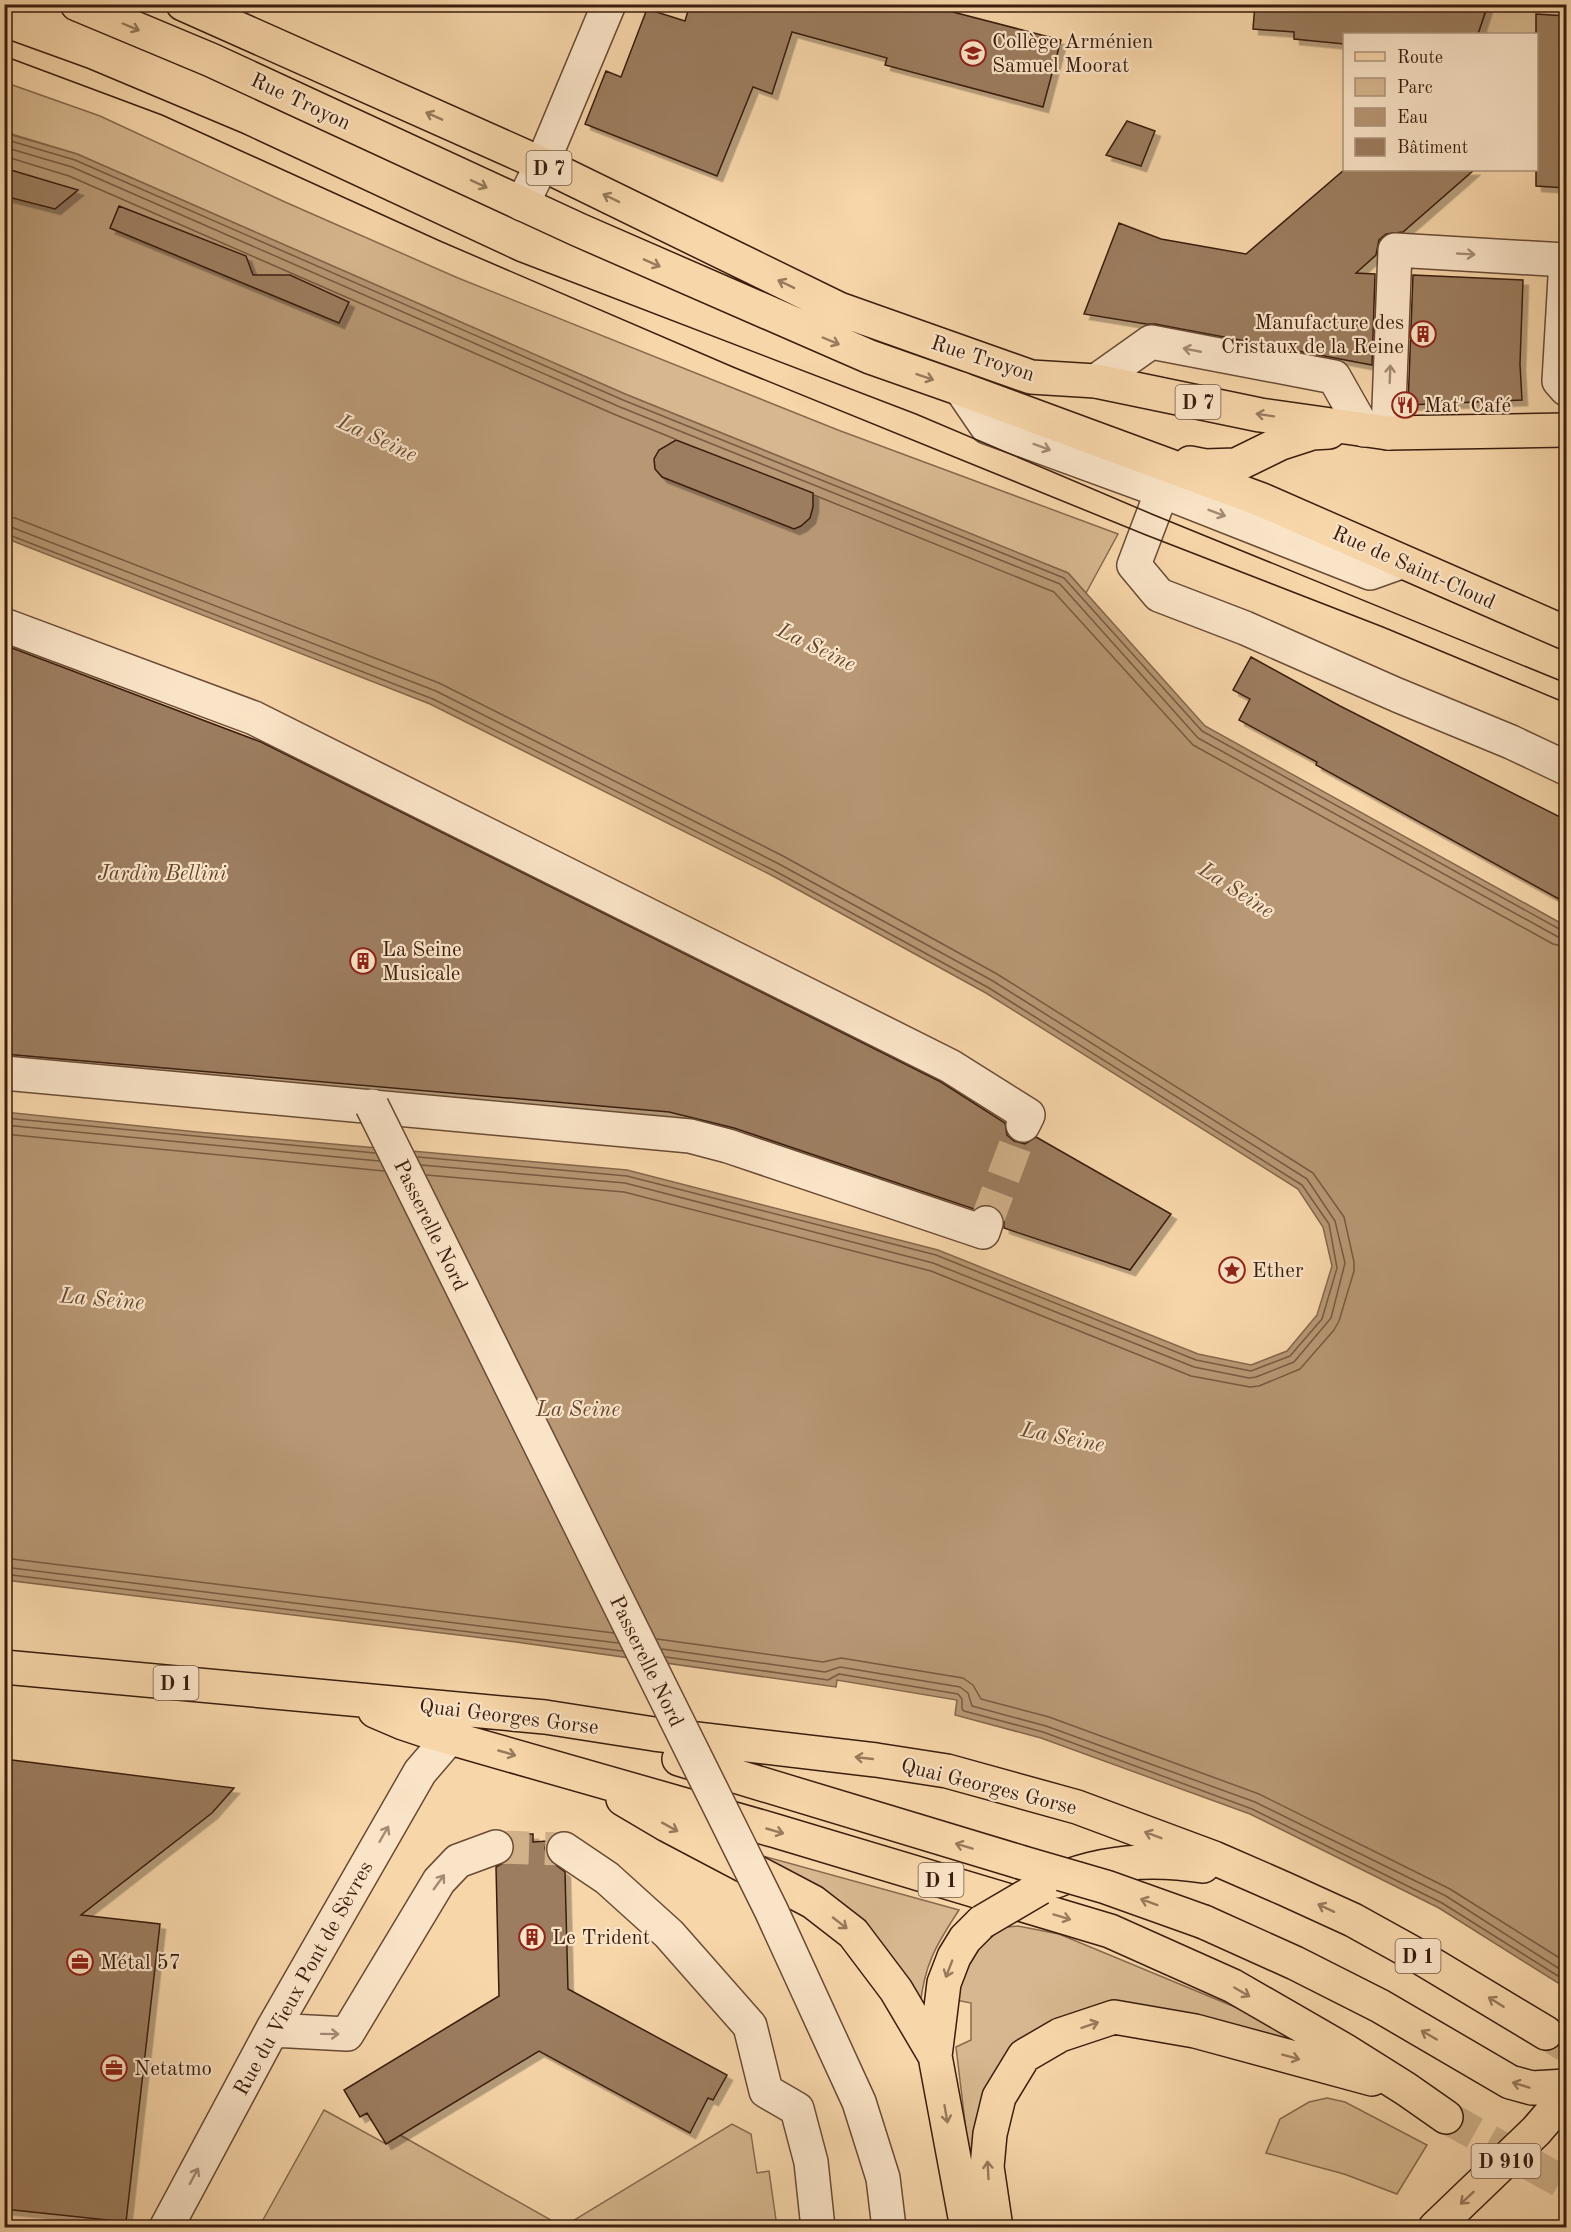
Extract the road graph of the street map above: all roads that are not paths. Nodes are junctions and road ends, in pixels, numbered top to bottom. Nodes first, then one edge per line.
1 (77, 4) edge
2 (183, 4) edge
3 (609, 4) edge
4 (542, 164) junction
5 (522, 204) junction
6 (1096, 381) junction
7 (961, 389) junction
8 (1566, 389) edge
9 (1566, 430) edge
10 (1376, 431) junction
11 (1281, 443) junction
12 (1134, 452) junction
13 (1162, 491) junction
14 (1262, 500) junction
15 (1401, 562) junction
16 (4, 625) edge
17 (1566, 633) edge
18 (1566, 768) edge
19 (4, 1073) edge
20 (372, 1106) junction
21 (1023, 1125) dead end
22 (986, 1223) dead end
23 (4, 1667) edge
24 (348, 1700) junction
25 (545, 1717) junction
26 (450, 1737) junction
27 (584, 1776) junction
28 (495, 1847) tunnel mouth
29 (564, 1849) tunnel mouth
30 (1285, 1889) junction
31 (272, 2030) junction
32 (1546, 2033) tunnel mouth
33 (935, 2056) junction
34 (1566, 2086) edge
35 (1406, 2089) junction
36 (1566, 2096) edge
37 (1446, 2117) tunnel mouth
38 (1438, 2226) edge
39 (166, 2228) edge
40 (818, 2228) edge
41 (889, 2228) edge
42 (967, 2228) edge
43 (996, 2228) edge

1 -> 5 main road, Rue Troyon / D 7
4 -> 2 main road, Rue Troyon / D 7
3 - 4 street
4 - 5 street, D 7
6 -> 4 main road, Rue Troyon / D 7
5 -> 7 main road, Rue Troyon / D 7
10 -> 6 main road, Rue Troyon / D 7
10 -> 6 street
7 - 12 main road, Rue Troyon / D 7
7 -> 13 street
10 -> 8 street
9 - 10 main road, Rue Troyon / D 7
10 - 11 main road
11 - 12 main road
11 - 14 main road
12 - 14 main road, Rue Troyon / D 7
13 -> 15 street
13 - 18 street
14 - 15 main road, Rue de Saint-Cloud / D 7
15 - 17 main road, Rue de Saint-Cloud / D 7
16 - 21 street
19 - 20 street
20 - 22 street
20 - 41 street, Passerelle Nord, bridge
23 - 24 main road, Quai Georges Gorse / D 1
24 - 25 main road, Quai Georges Gorse / D 1
24 - 26 main road, Quai Georges Gorse / D 1
30 -> 25 main road, Quai Georges Gorse / D 1
34 -> 25 main road, D 1, bridge
26 -> 27 main road, Quai Georges Gorse / D 1
31 -> 26 street, Rue du Vieux Pont de Sèvres
27 -> 33 main road
27 -> 35 main road, Quai Georges Gorse / D 1
31 -> 28 street
29 - 40 street
32 -> 30 main road, Quai Georges Gorse / D 1
30 -> 33 main road, bridge
39 -> 31 street, Rue du Vieux Pont de Sèvres
33 -> 42 main road
35 - 37 main road, Quai Georges Gorse
43 -> 35 main road
36 -> 38 main road, D 910

